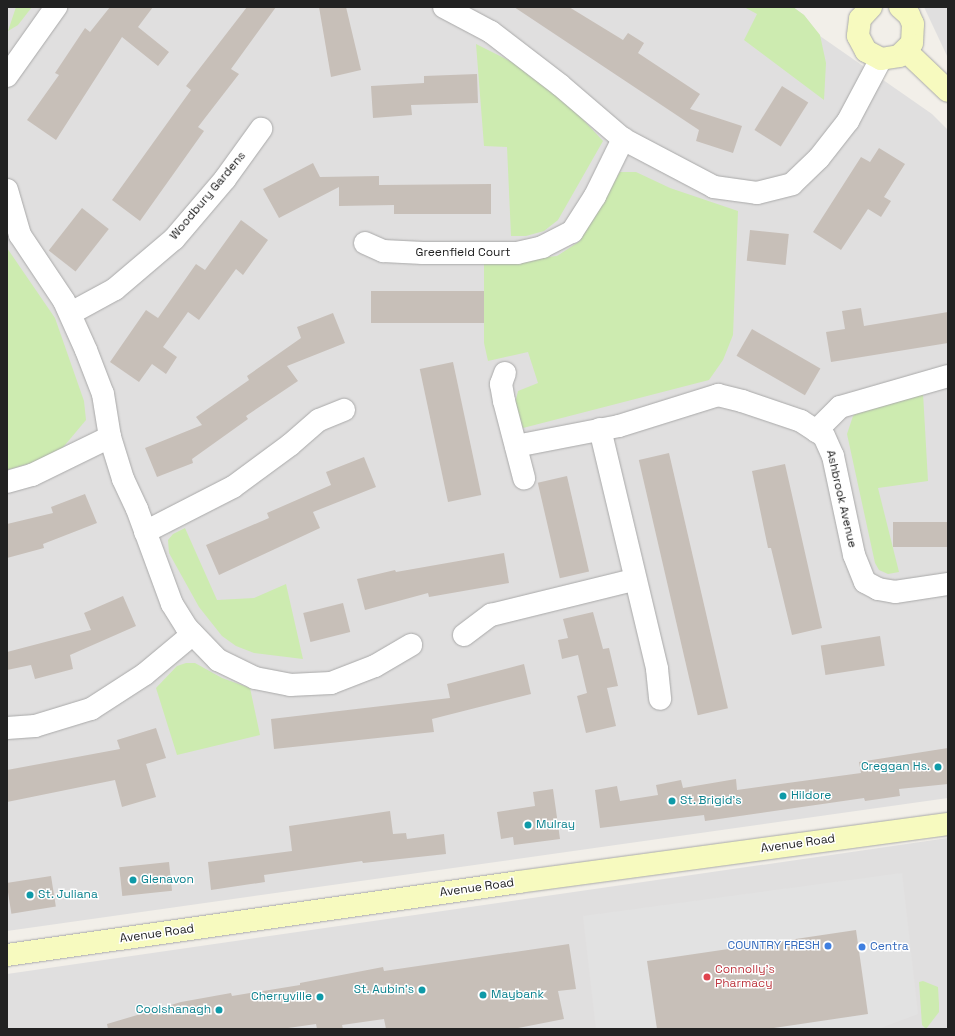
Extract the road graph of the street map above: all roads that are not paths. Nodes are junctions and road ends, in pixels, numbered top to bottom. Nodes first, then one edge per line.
1 (56, 7) edge
2 (444, 7) edge
3 (900, 7) edge
4 (865, 9) edge
5 (906, 51) junction
6 (881, 59) junction
7 (7, 76) edge
8 (948, 91) edge
9 (261, 130) dead end
10 (622, 139) junction
11 (7, 190) edge
12 (366, 243) dead end
13 (71, 313) junction
14 (505, 373) dead end
15 (948, 376) edge
16 (344, 410) dead end
17 (600, 430) junction
18 (816, 430) junction
19 (110, 437) junction
20 (516, 446) junction
21 (524, 478) dead end
22 (7, 482) edge
23 (145, 532) junction
24 (634, 580) junction
25 (948, 584) edge
26 (193, 634) junction
27 (464, 635) dead end
28 (411, 645) dead end
29 (660, 699) dead end
30 (7, 728) edge
31 (948, 824) edge
32 (7, 955) edge

1 - 7 street
2 - 10 street
3 - 5 street
4 - 6 street
5 - 6 street
5 - 8 street
6 - 10 street
9 - 13 street, Woodbury Gardens
10 - 12 street, Greenfield Court
11 - 13 street
13 - 19 street
14 - 20 street
15 - 18 street
16 - 23 street
17 - 18 street, Ashbrook Avenue
17 - 20 street, Ashbrook Avenue
17 - 24 street
18 - 25 street, Ashbrook Avenue
19 - 22 street
19 - 23 street
20 - 21 street
23 - 26 street
24 - 27 street
24 - 29 street
26 - 28 street
26 - 30 street
31 - 32 street, Avenue Road

